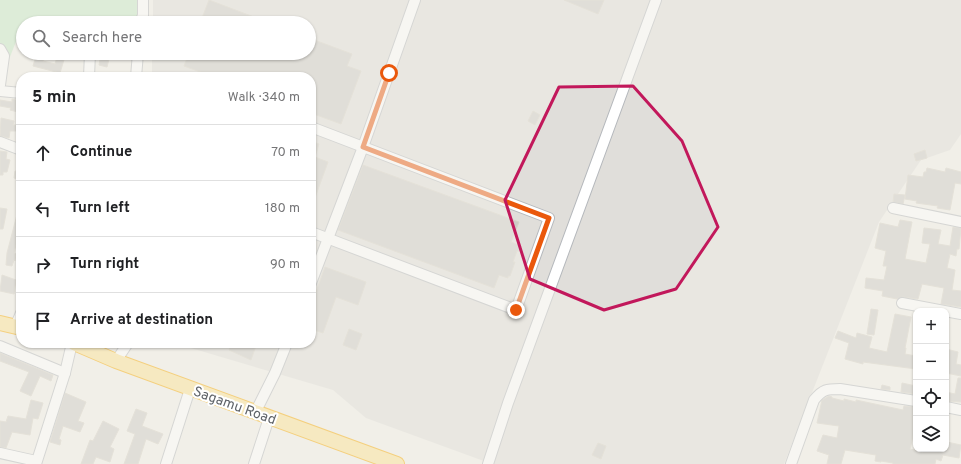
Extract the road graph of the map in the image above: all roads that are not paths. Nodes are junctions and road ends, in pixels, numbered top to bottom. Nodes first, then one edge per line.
1 (143, 0) edge
2 (415, 0) edge
3 (656, 0) edge
4 (143, 16) edge
5 (0, 49) edge
6 (90, 60) edge
7 (137, 60) edge
8 (89, 72) edge
9 (136, 72) edge
10 (0, 85) edge
11 (0, 91) edge
12 (16, 93) edge
13 (316, 129) edge
14 (0, 142) edge
15 (363, 147) junction
16 (16, 148) edge
17 (893, 208) dead end
18 (961, 222) edge
19 (316, 234) edge
20 (329, 239) junction
21 (316, 271) edge
22 (902, 303) dead end
23 (928, 308) edge
24 (949, 312) edge
25 (961, 314) edge
26 (0, 323) edge
27 (16, 327) edge
28 (0, 346) edge
29 (72, 348) edge
30 (84, 348) edge
31 (125, 348) edge
32 (285, 348) edge
33 (116, 362) junction
34 (65, 373) junction
35 (190, 389) junction
36 (913, 400) edge
37 (949, 408) edge
38 (961, 410) edge
39 (256, 413) junction
40 (269, 418) junction
41 (0, 453) edge
42 (382, 461) edge
43 (36, 463) edge
44 (166, 464) edge
45 (254, 464) edge
46 (397, 464) edge
47 (488, 464) edge
48 (791, 464) edge

1 - 4 street
2 - 15 street
3 - 47 street
5 - 10 street
6 - 8 street
7 - 9 street
11 - 12 street
13 - 15 street
14 - 16 street
15 - 20 street
15 - 20 street
17 - 18 street
19 - 20 street
20 - 21 street
22 - 23 street
24 - 25 street
26 - 27 highway
28 - 34 street
29 - 34 street
30 - 33 highway, Sagamu Road
31 - 33 street
32 - 39 street
33 - 35 highway, Sagamu Road
34 - 43 street
35 - 39 highway, Sagamu Road
35 - 44 street
36 - 48 street
37 - 38 street
39 - 40 highway, Sagamu Road
40 - 42 highway, Sagamu Road
40 - 45 street
41 - 43 street
42 - 46 highway, Sagamu Road

